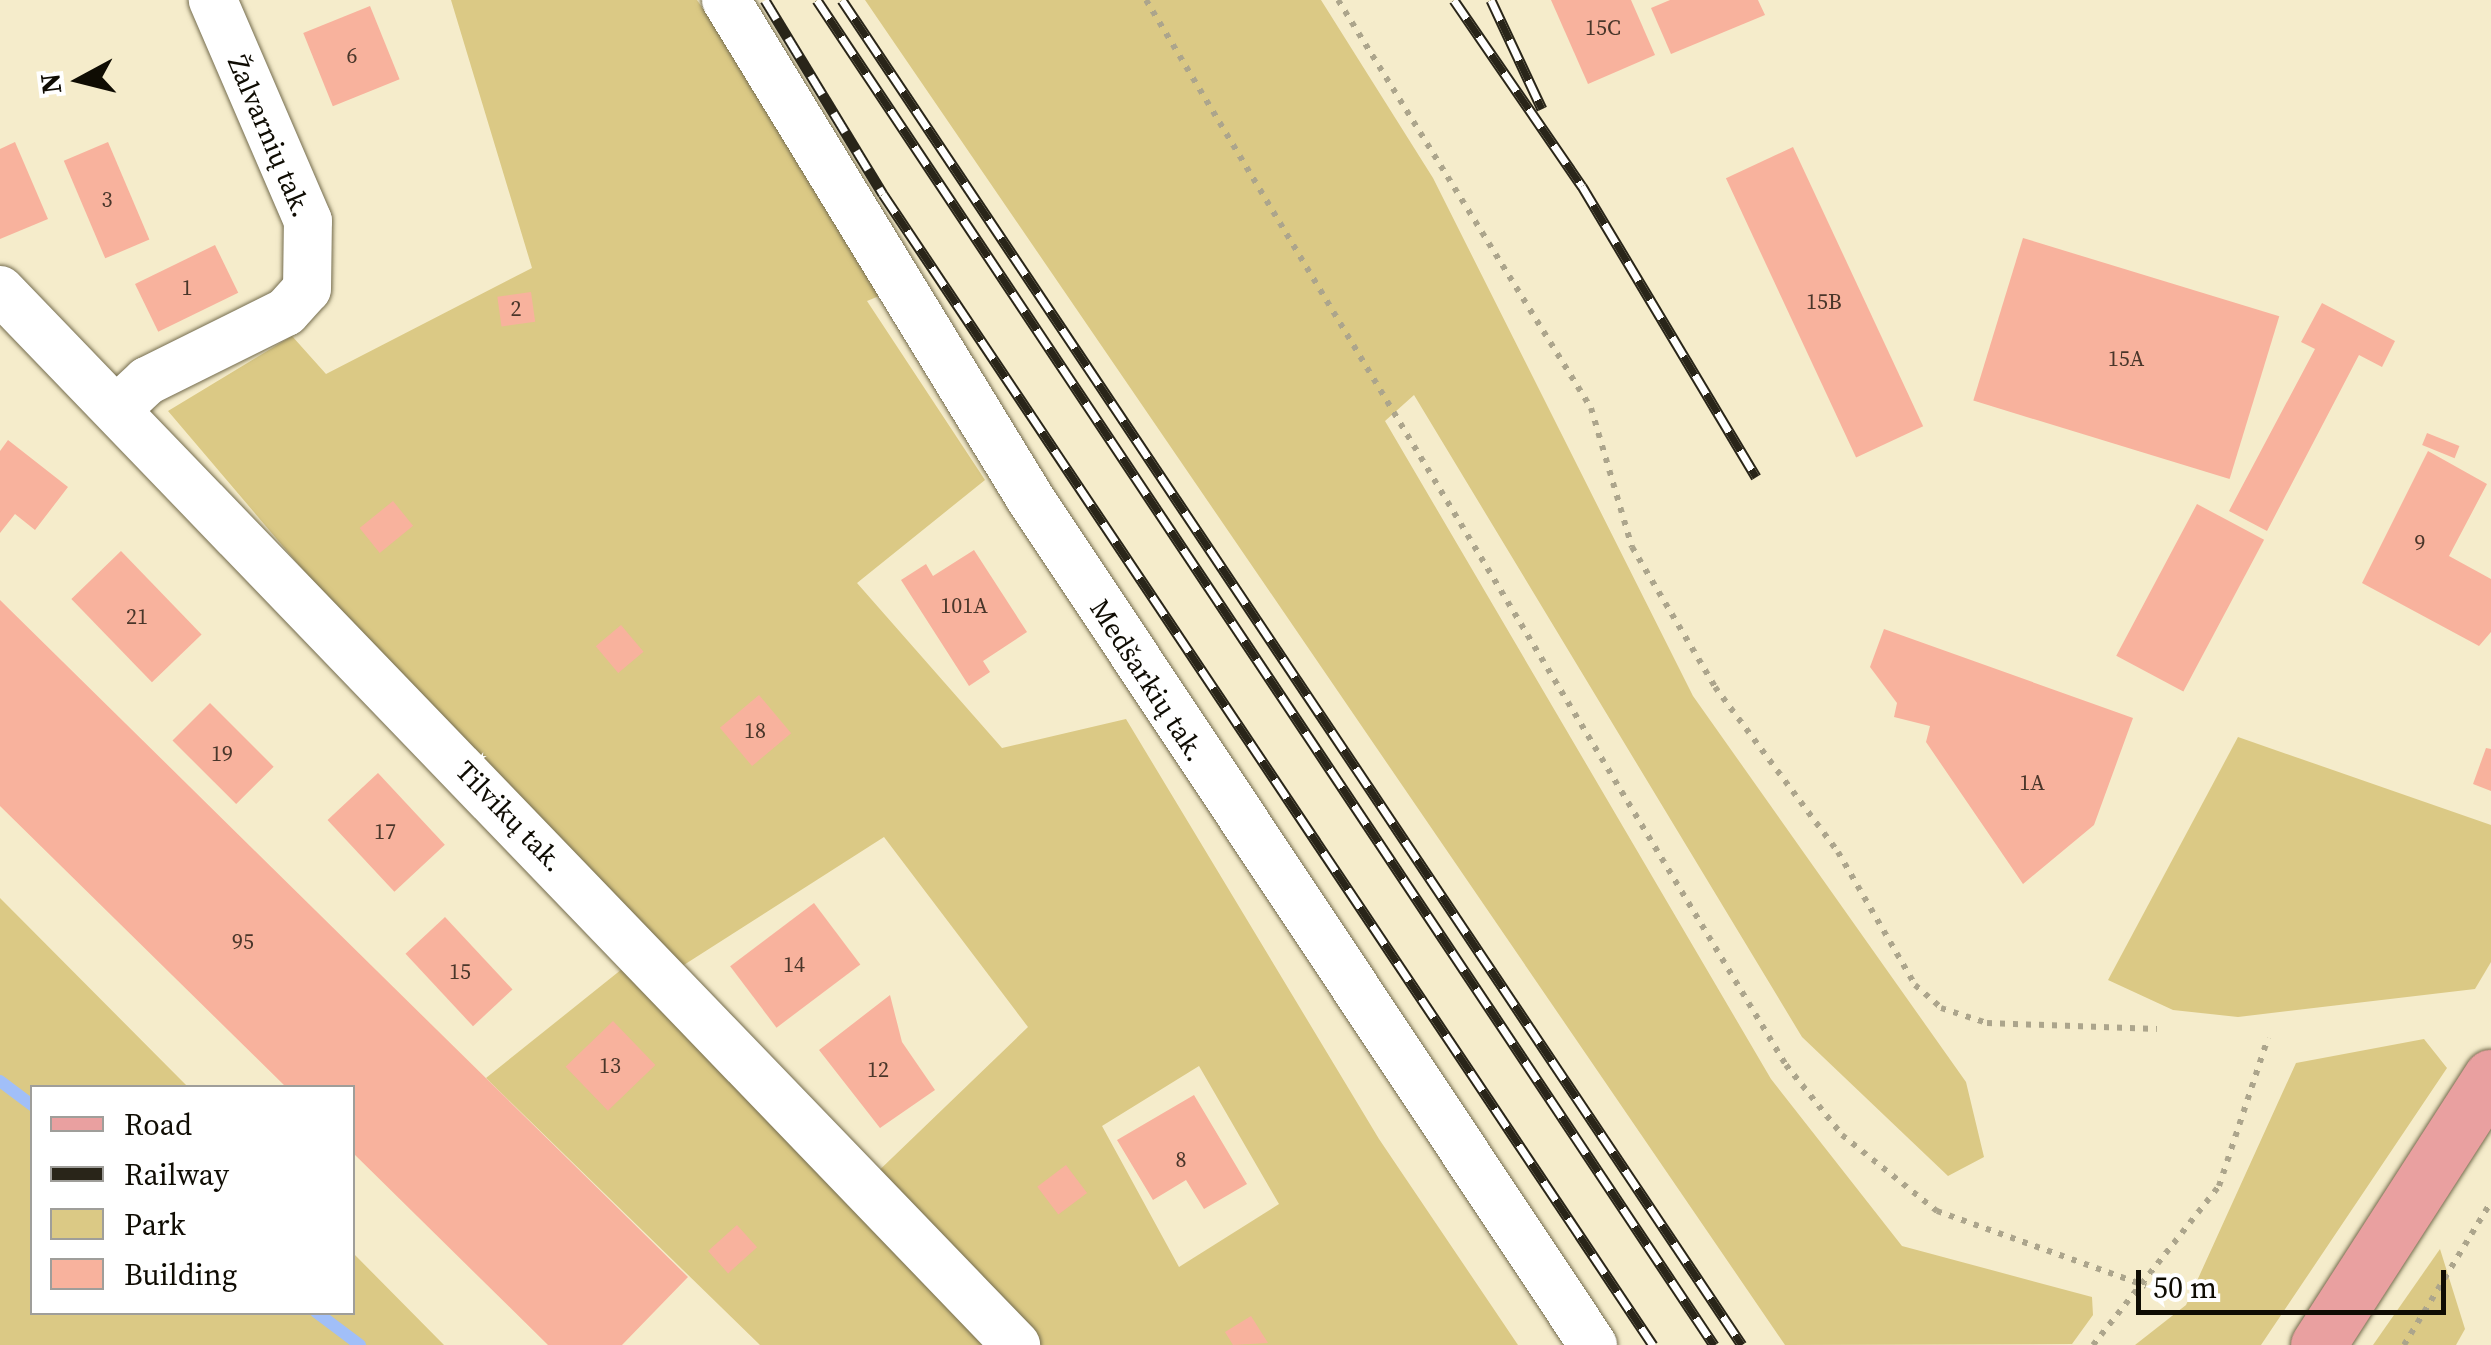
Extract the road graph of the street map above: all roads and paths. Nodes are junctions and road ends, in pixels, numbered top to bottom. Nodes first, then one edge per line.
1 (213, 0) edge
2 (726, 0) edge
3 (1146, 0) edge
4 (1338, 0) edge
5 (0, 290) edge
6 (118, 408) junction
7 (2157, 1030) dead end
8 (2268, 1038) dead end
9 (2491, 1077) edge
10 (2491, 1202) edge
11 (2146, 1286) junction
12 (1016, 1345) edge
13 (1593, 1345) edge
14 (2092, 1345) edge
15 (2318, 1345) edge
16 (2404, 1345) edge

1 - 6 street, Žalvarnių tak.
2 - 13 street, Medšarkių tak.
3 - 11 path
4 - 7 path
5 - 6 street, Tilvikų tak.
6 - 12 street, Tilvikų tak.
8 - 11 path
9 - 15 main road
10 - 16 path
11 - 14 path

